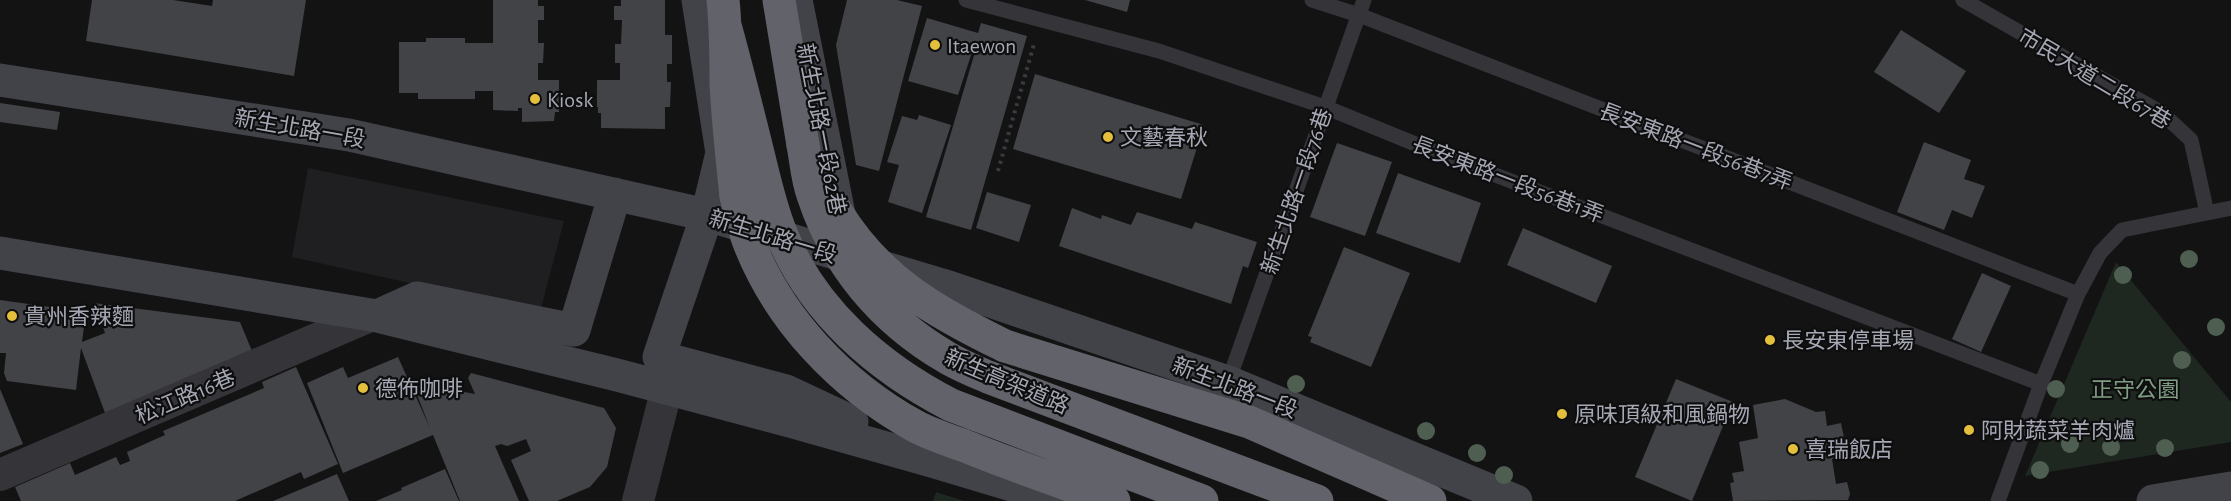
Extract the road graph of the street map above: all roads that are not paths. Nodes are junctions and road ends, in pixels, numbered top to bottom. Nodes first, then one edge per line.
1 (698, 0) edge
2 (779, 0) edge
3 (796, 0) edge
4 (966, 0) edge
5 (1312, 0) edge
6 (1364, 0) edge
7 (1963, 0) edge
8 (725, 15) edge
9 (1359, 15) junction
10 (0, 80) edge
11 (1325, 107) junction
12 (803, 145) junction
13 (615, 194) junction
14 (2231, 208) edge
15 (2207, 213) junction
16 (707, 215) junction
17 (0, 253) edge
18 (847, 258) junction
19 (2078, 294) junction
20 (374, 316) junction
21 (1228, 382) junction
22 (2041, 384) junction
23 (667, 388) junction
24 (932, 460) junction
25 (0, 475) edge
26 (2231, 488) edge
27 (638, 501) edge
28 (1065, 501) edge
29 (1114, 501) edge
30 (1202, 501) edge
31 (1317, 501) edge
32 (1430, 501) edge
33 (1516, 501) edge
34 (1998, 501) edge
35 (2153, 501) edge

1 - 16 street
2 - 12 highway, 新生高架道路
3 - 18 street, 新生北路一段62巷
4 - 11 lane, 長安東路一段56巷1弄
5 - 9 lane, 長安東路一段56巷7弄
6 - 9 lane, 新生北路一段76巷
7 - 15 lane, 市民大道二段67巷
8 - 29 highway, bridge
8 - 30 highway, 新生高架道路, bridge
9 - 11 lane, 新生北路一段76巷
9 - 19 lane, 長安東路一段56巷7弄
10 - 13 street, 新生北路一段
11 - 21 lane, 新生北路一段76巷
11 - 22 lane, 長安東路一段56巷1弄
12 - 31 highway, 新生高架道路, bridge
12 - 32 highway, bridge
13 - 16 street, 新生北路一段
13 - 20 street
14 - 15 lane
15 - 19 lane
16 - 18 street, 新生北路一段
16 - 24 street
17 - 20 street
18 - 21 street, 新生北路一段
19 - 22 lane
20 - 23 street
20 - 25 street, 松江路16巷
21 - 33 street, 新生北路一段
22 - 34 lane
23 - 24 street
23 - 27 street
24 - 28 street
26 - 35 street

